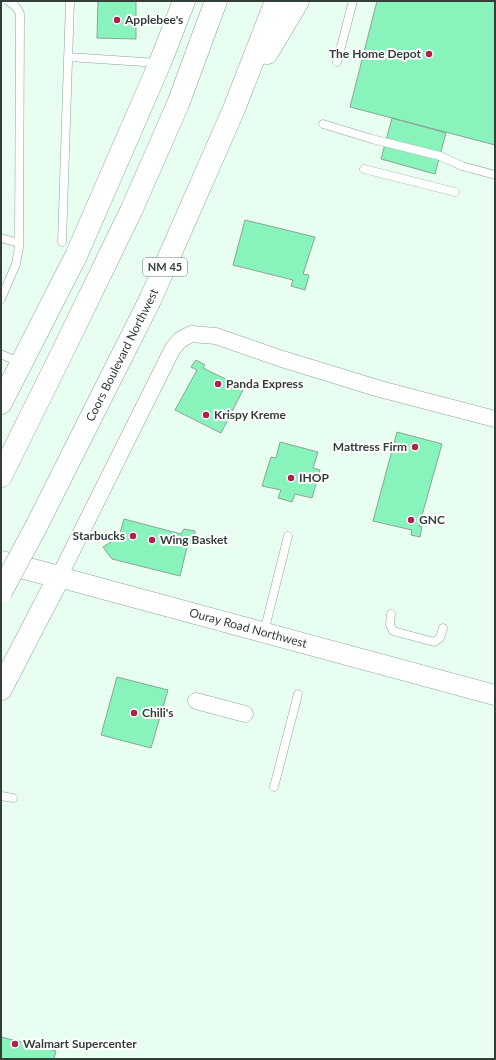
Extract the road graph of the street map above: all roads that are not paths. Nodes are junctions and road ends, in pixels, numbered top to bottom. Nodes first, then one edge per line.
1 (8, 1) edge
2 (70, 1) edge
3 (184, 1) edge
4 (216, 1) edge
5 (276, 1) edge
6 (298, 1) edge
7 (353, 1) edge
8 (68, 57) junction
9 (337, 62) dead end
10 (160, 63) junction
11 (234, 109) junction
12 (323, 124) dead end
13 (364, 169) dead end
14 (495, 175) edge
15 (455, 192) dead end
16 (1, 238) edge
17 (62, 242) dead end
18 (19, 243) junction
19 (1, 299) edge
20 (1, 354) edge
21 (21, 364) junction
22 (1, 403) edge
23 (495, 419) edge
24 (1, 476) edge
25 (288, 536) dead end
26 (1, 562) edge
27 (59, 577) junction
28 (1, 592) edge
29 (391, 614) dead end
30 (443, 628) dead end
31 (264, 633) junction
32 (1, 688) edge
33 (298, 694) dead end
34 (495, 695) edge
35 (196, 701) dead end
36 (245, 714) dead end
37 (274, 787) dead end
38 (1, 796) edge
39 (13, 798) dead end

1 - 18 lane
2 - 8 lane
3 - 10 main road
4 - 24 main road
5 - 11 main road, Coors Boulevard Northwest / NM 45
6 - 11 main road
7 - 9 lane
8 - 10 lane
8 - 17 lane
10 - 21 main road
11 - 28 main road, Coors Boulevard Northwest / NM 45, bridge
12 - 14 lane
13 - 15 lane
16 - 18 lane
18 - 19 lane
20 - 21 lane
21 - 22 main road
23 - 27 street
25 - 31 lane
26 - 27 main road, Ouray Road Northwest
27 - 31 street, Ouray Road Northwest
27 - 32 main road
29 - 30 lane
31 - 34 street, Ouray Road Northwest
33 - 37 lane
35 - 36 street
38 - 39 lane

